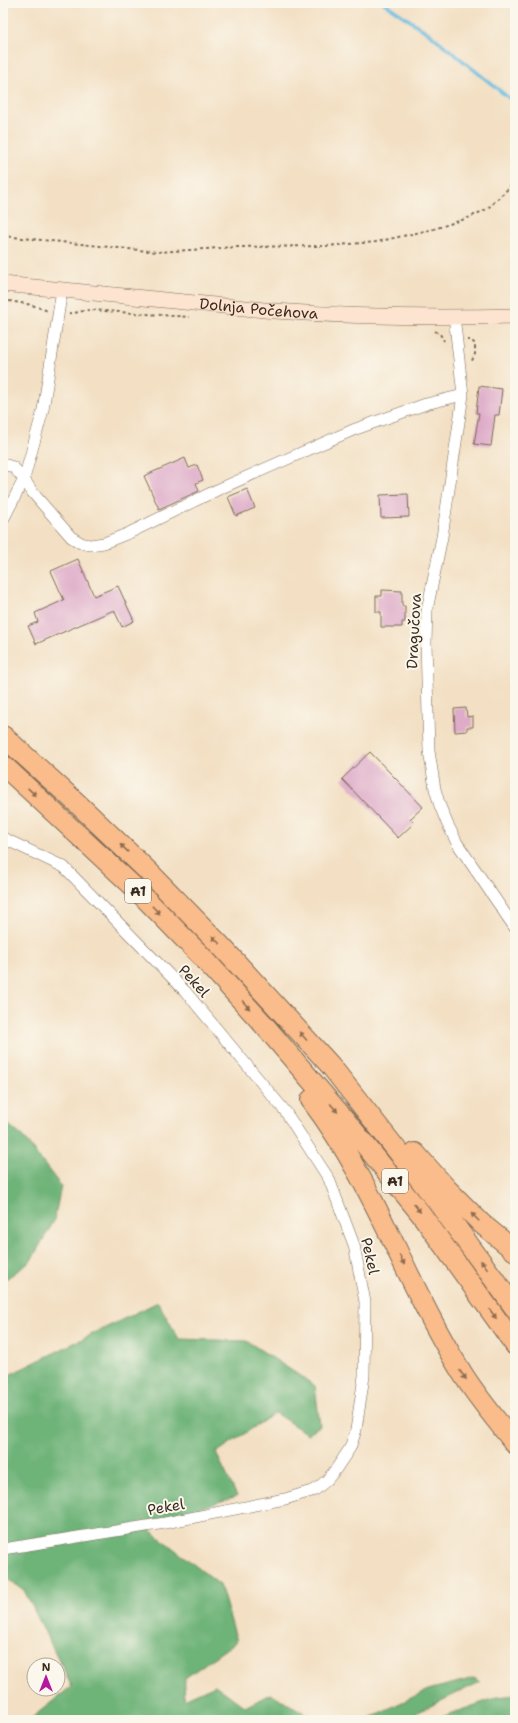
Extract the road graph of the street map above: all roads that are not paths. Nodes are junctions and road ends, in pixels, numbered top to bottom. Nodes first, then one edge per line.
1 (3, 284) edge
2 (62, 290) junction
3 (454, 316) junction
4 (515, 316) edge
5 (463, 395) junction
6 (3, 464) edge
7 (24, 479) junction
8 (3, 520) edge
9 (3, 736) edge
10 (3, 765) edge
11 (3, 838) edge
12 (515, 928) edge
13 (264, 1025) junction
14 (330, 1065) junction
15 (515, 1251) edge
16 (515, 1308) edge
17 (515, 1345) edge
18 (515, 1444) edge
19 (3, 1549) edge

1 - 2 main road, Dolnja Počehova
2 - 3 main road, Dolnja Počehova
2 - 7 street
3 - 4 main road, Dolnja Počehova
3 - 5 street, Dragučova
5 - 7 street
5 - 12 street, Dragučova
6 - 7 street
7 - 8 street
14 -> 9 highway, A1
10 -> 13 highway, A1
11 - 19 street, Pekel
13 -> 17 highway, A1
13 -> 18 highway
15 -> 14 highway
16 -> 14 highway, A1

